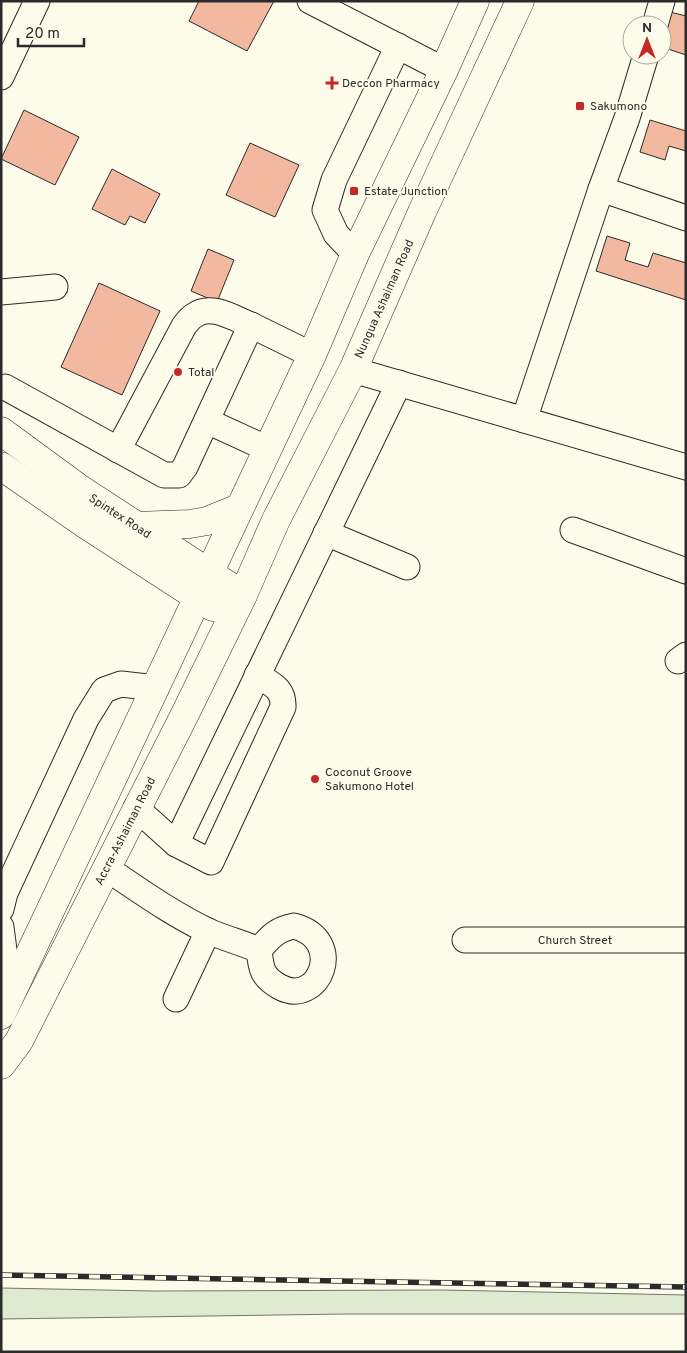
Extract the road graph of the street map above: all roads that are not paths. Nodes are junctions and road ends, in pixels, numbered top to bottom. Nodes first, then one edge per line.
1 (37, 1) edge
2 (310, 1) edge
3 (475, 1) edge
4 (520, 1) edge
5 (662, 1) edge
6 (658, 15) edge
7 (398, 46) junction
8 (643, 65) edge
9 (444, 70) junction
10 (1, 77) edge
11 (601, 189) junction
12 (686, 218) edge
13 (355, 254) junction
14 (55, 288) dead end
15 (1, 292) edge
16 (251, 325) junction
17 (312, 355) junction
18 (353, 370) junction
19 (399, 383) junction
20 (5, 387) dead end
21 (524, 420) junction
22 (207, 421) junction
23 (1, 431) edge
24 (268, 448) junction
25 (118, 450) junction
26 (1, 466) edge
27 (686, 467) edge
28 (239, 508) junction
29 (134, 526) junction
30 (574, 530) dead end
31 (326, 532) junction
32 (406, 567) dead end
33 (686, 571) edge
34 (203, 585) junction
35 (243, 595) junction
36 (231, 619) junction
37 (257, 675) junction
38 (156, 688) junction
39 (136, 808) junction
40 (176, 844) junction
41 (106, 868) junction
42 (3, 898) edge
43 (1, 926) edge
44 (208, 931) junction
45 (465, 940) dead end
46 (686, 940) edge
47 (259, 950) dead end
48 (176, 999) dead end
49 (5, 1005) edge
50 (1, 1065) edge

1 - 10 street
2 - 7 street
3 - 9 main road
4 - 18 main road, Nungua Ashaiman Road
5 - 6 street
7 - 9 street
7 - 13 street
8 - 11 street
9 - 13 main road
11 - 12 street
11 - 21 street
13 - 17 main road
14 - 15 street
16 - 17 street
16 - 22 street
16 - 25 street
17 - 24 main road
18 - 19 street
18 - 35 main road, Nungua Ashaiman Road
19 - 21 street
19 - 31 street
20 - 25 street
21 - 27 street
22 - 24 street
22 - 25 street
23 - 29 main road, Spintex Road
24 - 28 main road
26 - 34 main road, Spintex Road
28 - 29 main road
28 - 34 main road
29 - 34 main road, Spintex Road
30 - 33 street
31 - 32 street
31 - 37 street
34 - 35 main road, Spintex Road
34 - 36 main road, Spintex Road
34 - 38 main road
35 - 36 main road, Accra-Ashaiman Road
36 - 39 main road, Accra-Ashaiman Road
37 - 40 street
37 - 40 street
38 - 42 street
38 - 49 main road
39 - 40 street
39 - 41 main road, Accra-Ashaiman Road
41 - 44 street
41 - 50 main road, Accra-Ashaiman Road
43 - 49 street
44 - 47 street
44 - 48 street
45 - 46 street, Church Street

